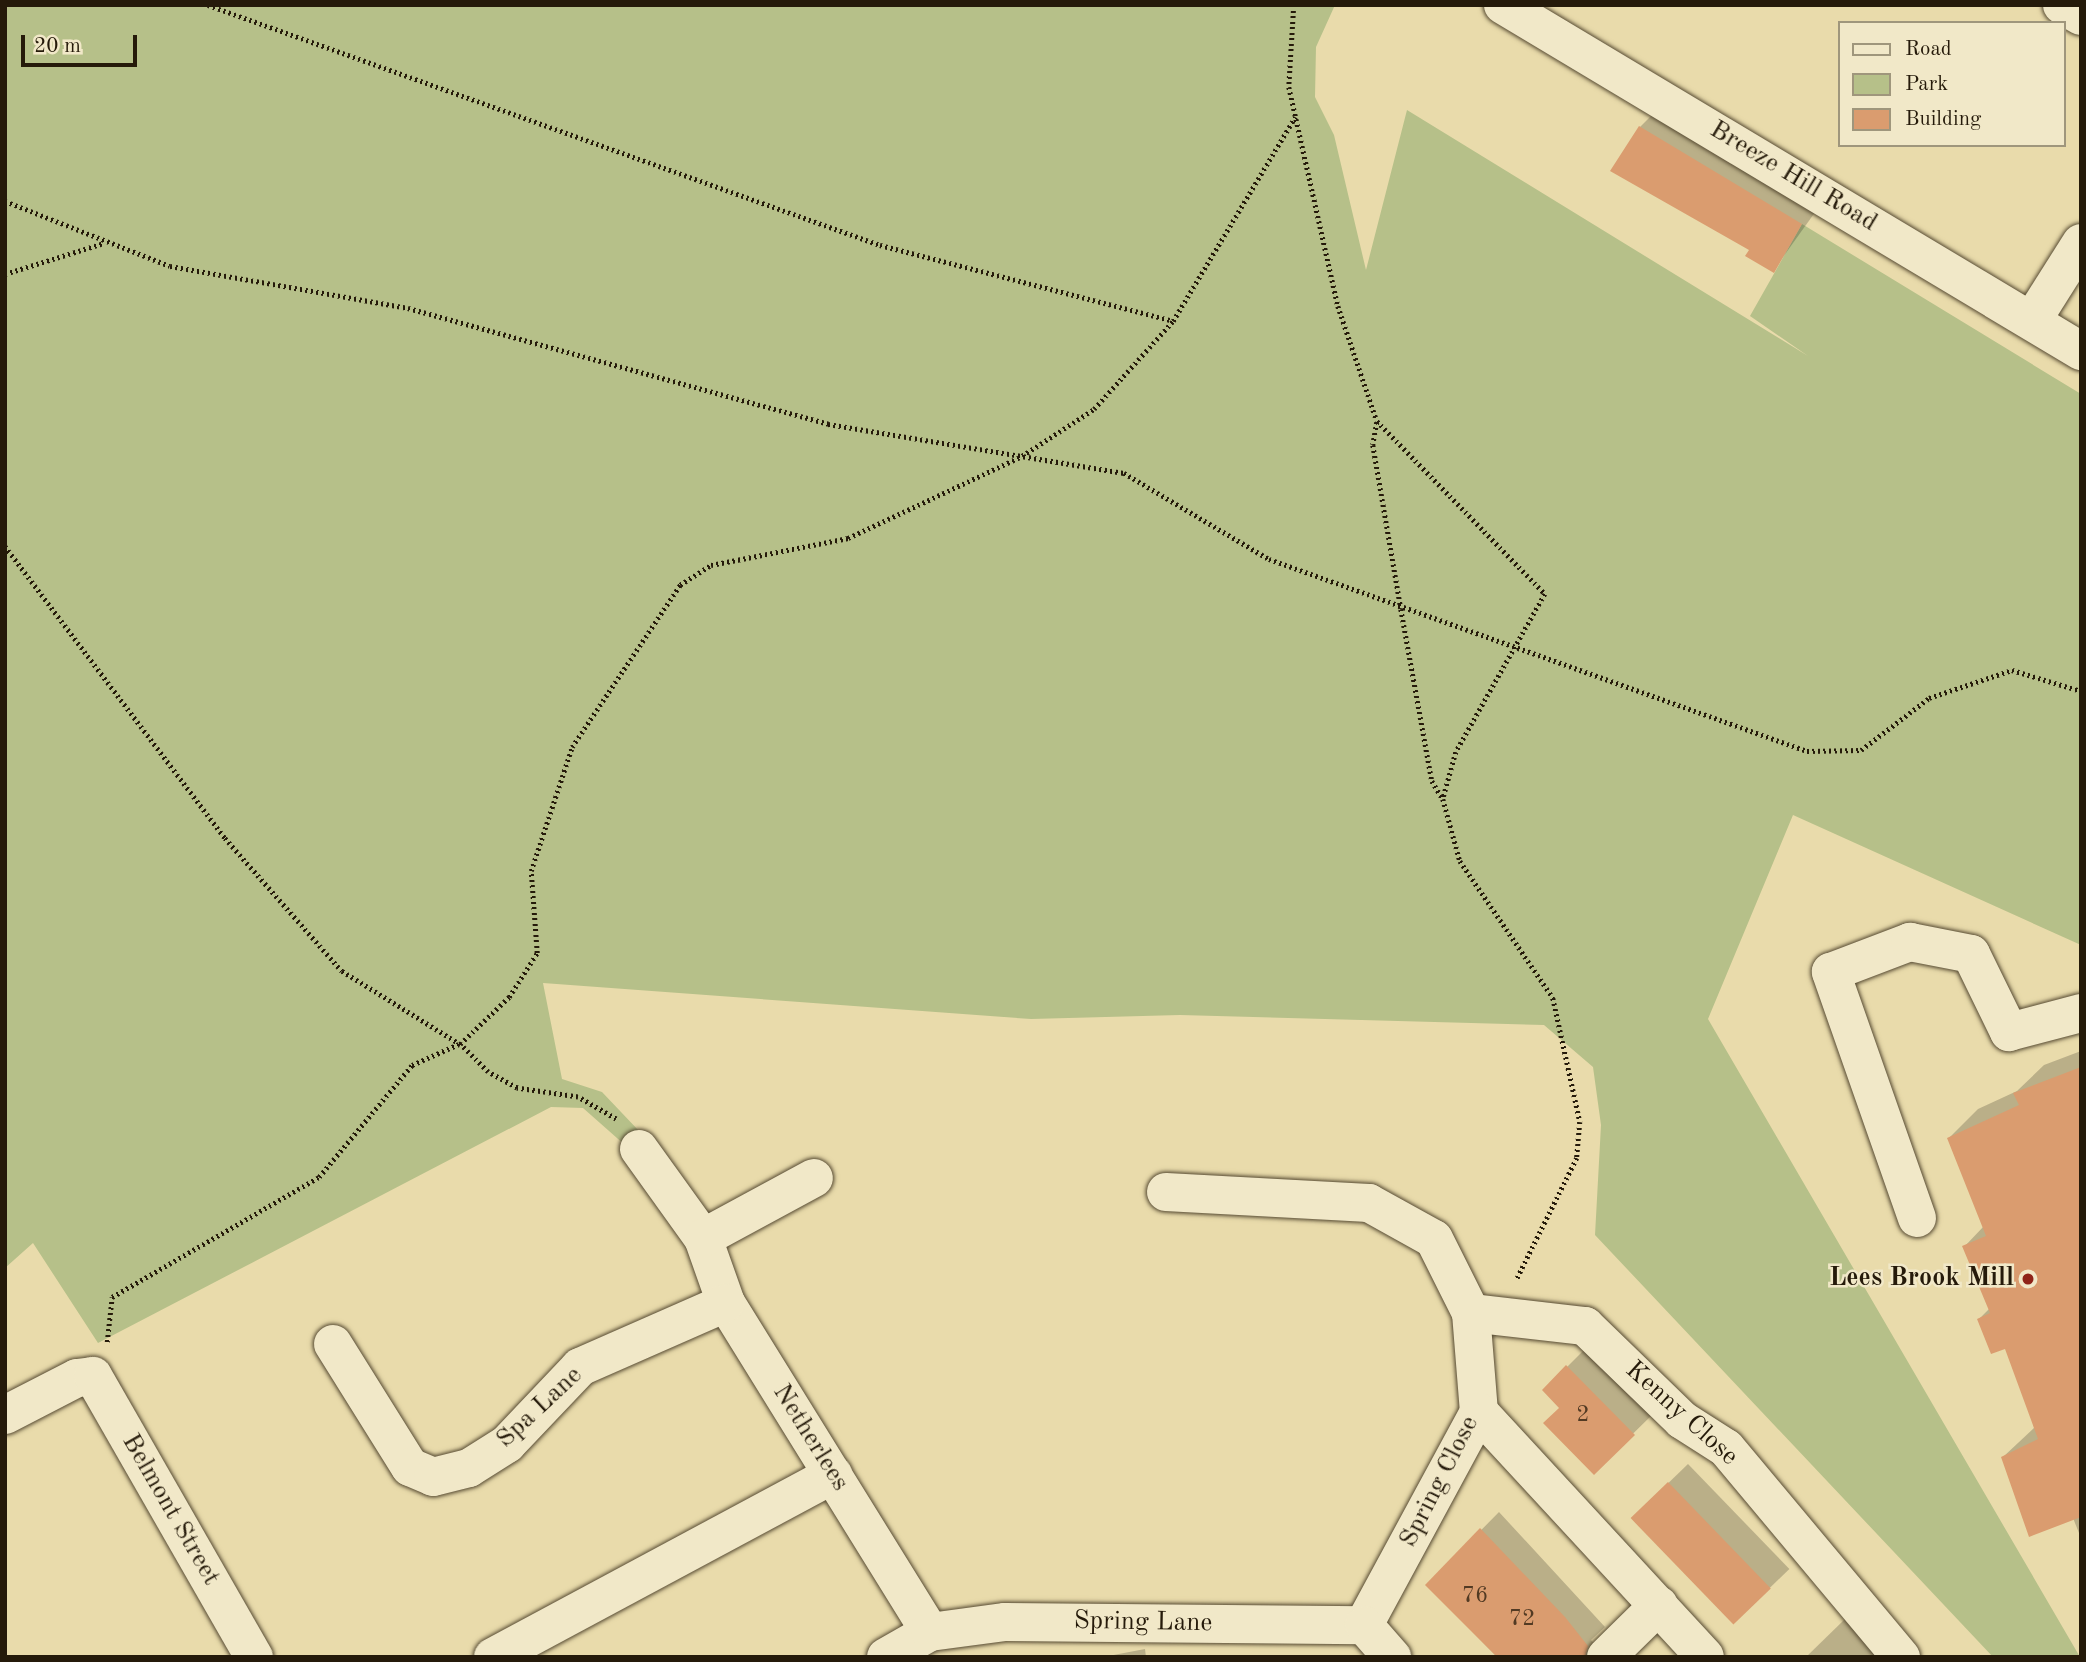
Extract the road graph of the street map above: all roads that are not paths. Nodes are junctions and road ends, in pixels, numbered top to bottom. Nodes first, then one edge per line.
1 (1503, 5) edge
2 (2062, 5) edge
3 (2081, 16) edge
4 (1553, 18) edge
5 (2081, 243) edge
6 (2033, 319) junction
7 (2081, 351) edge
8 (2081, 1013) edge
9 (639, 1149) road end
10 (814, 1178) dead end
11 (1166, 1192) dead end
12 (1917, 1217) dead end
13 (703, 1238) junction
14 (726, 1303) junction
15 (1484, 1314) junction
16 (333, 1343) dead end
17 (1479, 1412) junction
18 (5, 1415) edge
19 (833, 1475) junction
20 (1659, 1605) junction
21 (1364, 1625) junction
22 (930, 1632) junction
23 (254, 1657) edge
24 (493, 1657) edge
25 (886, 1657) edge
26 (1392, 1657) edge
27 (1606, 1657) edge
28 (1705, 1657) edge
29 (1901, 1657) edge

1 - 4 street, Breeze Hill Road
2 - 3 street
4 - 6 street, Breeze Hill Road
5 - 6 street
6 - 7 street, Breeze Hill Road
8 - 12 street
9 - 13 street, Netherlees
10 - 13 street
11 - 15 street, Spring Close
13 - 14 street, Netherlees
14 - 16 street, Spa Lane
14 - 19 street, Netherlees
15 - 17 street, Spring Close
15 - 29 street, Kenny Close
17 - 20 street
17 - 21 street, Spring Close
18 - 23 street, Belmont Street
19 - 22 street, Netherlees
19 - 24 street
20 - 27 street
20 - 28 street
21 - 22 street, Spring Lane
21 - 26 street
22 - 25 street, Spring Lane

